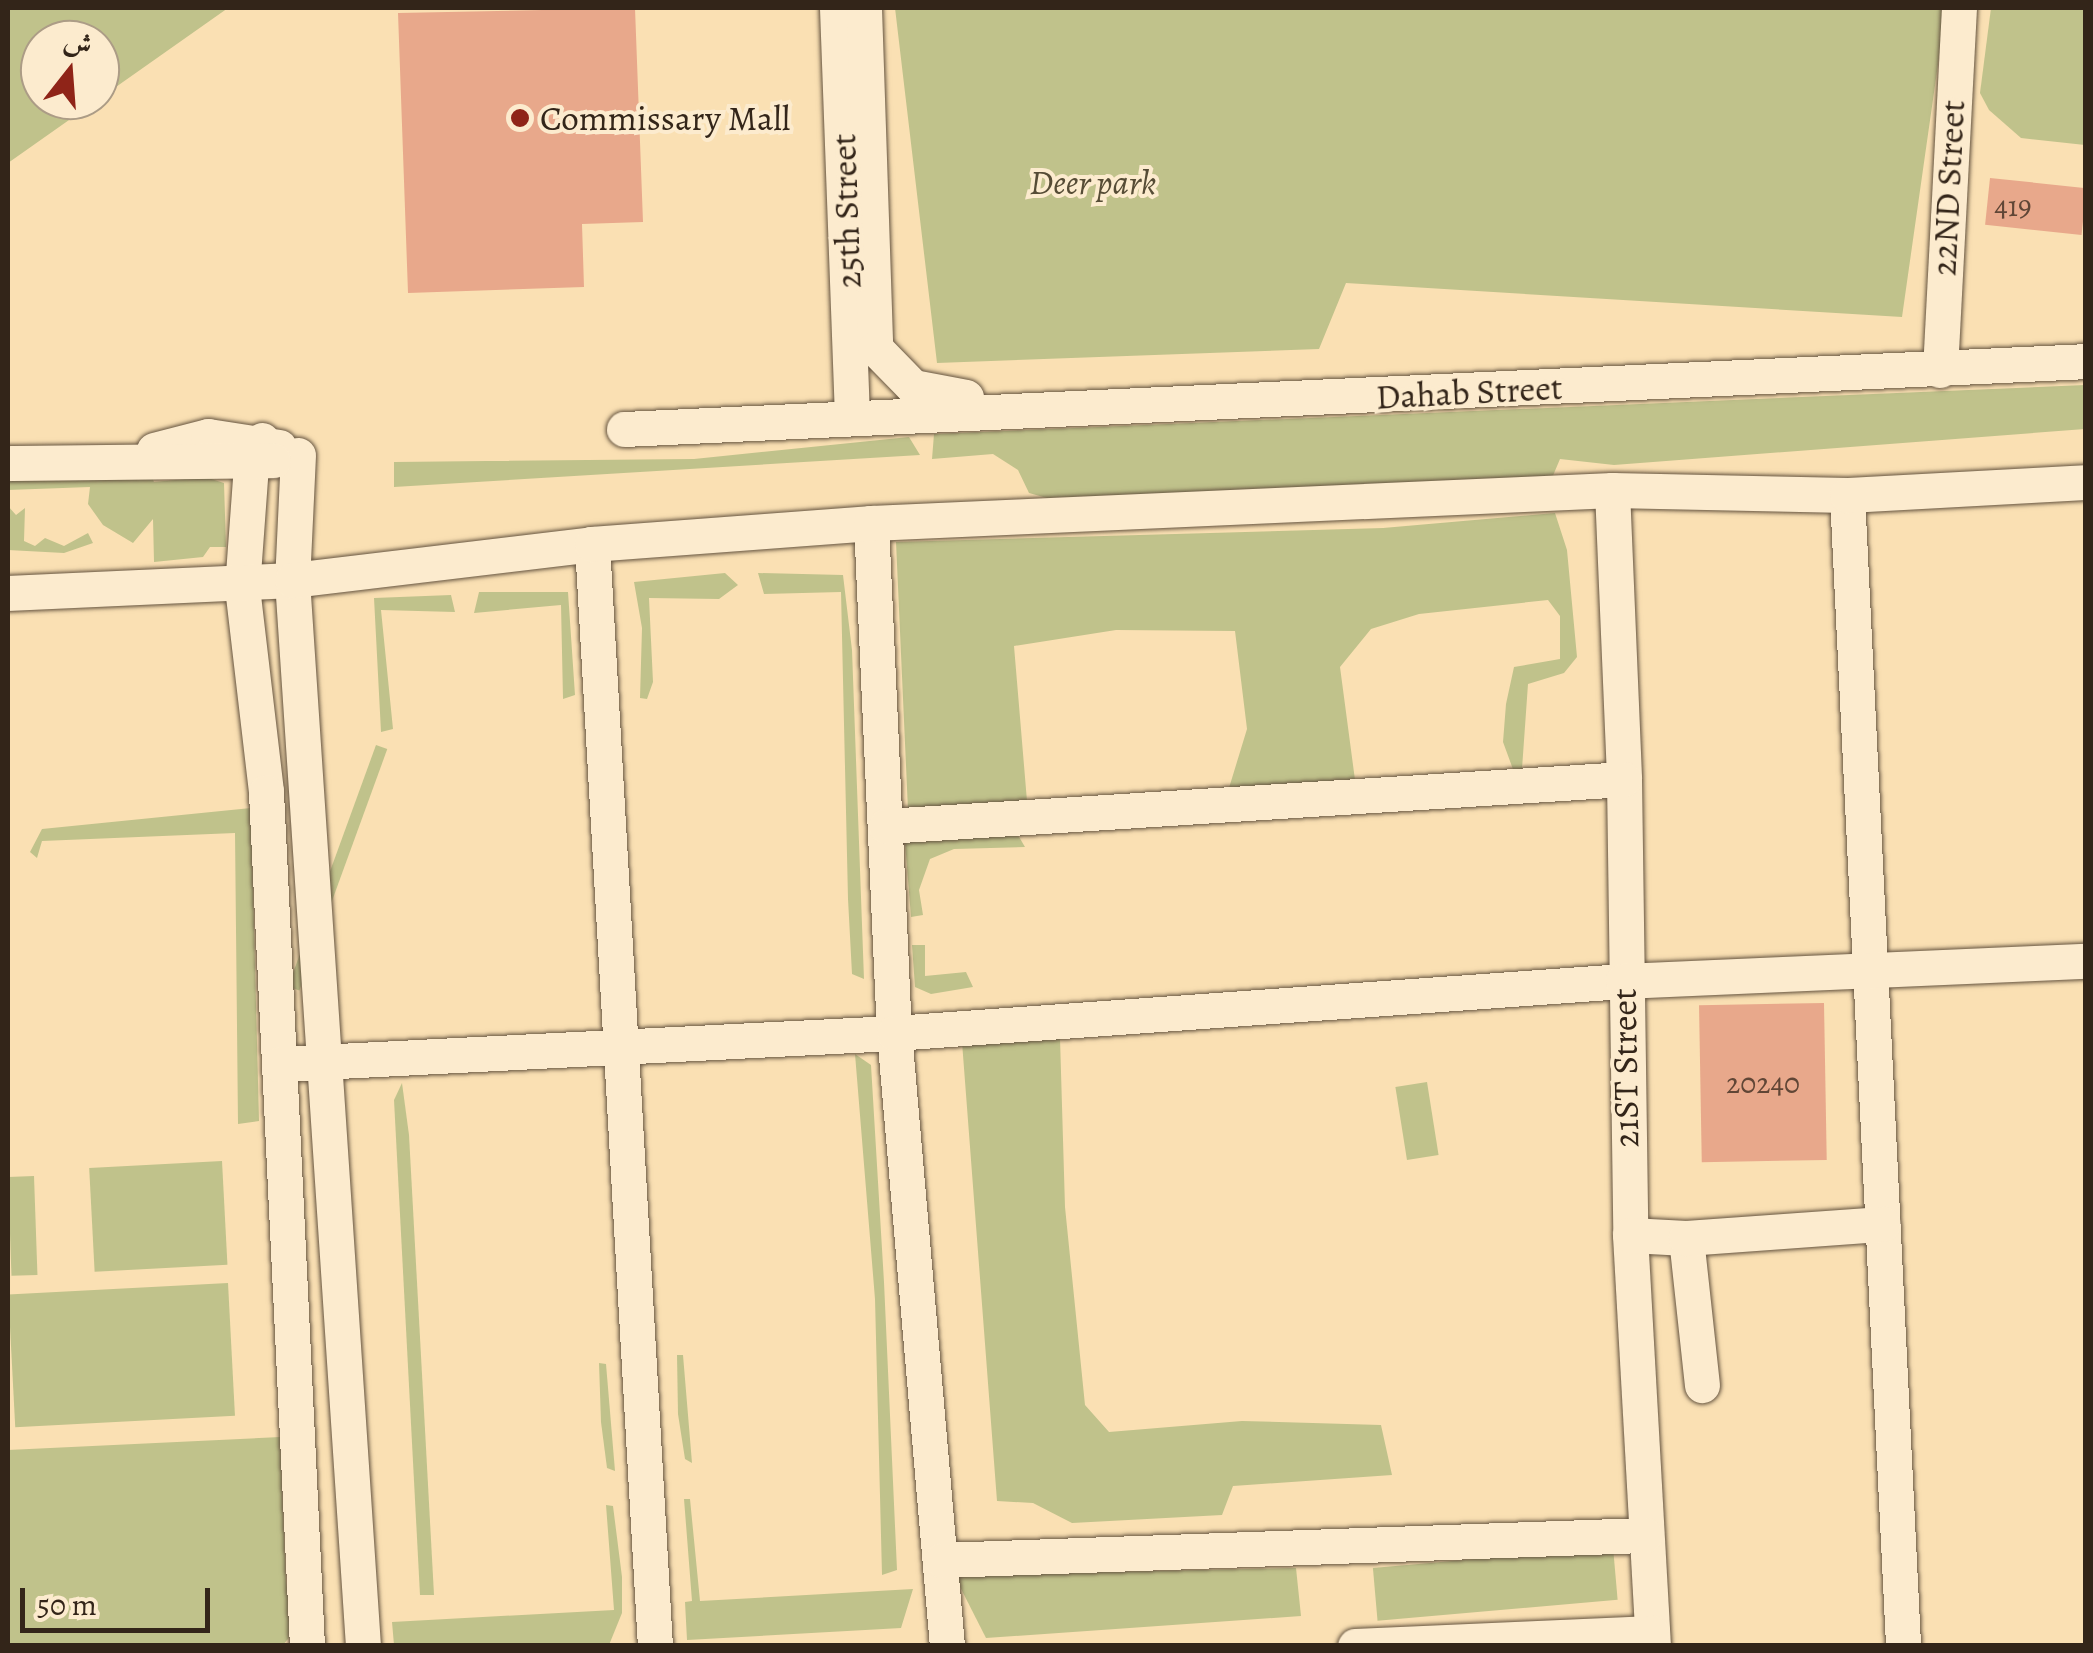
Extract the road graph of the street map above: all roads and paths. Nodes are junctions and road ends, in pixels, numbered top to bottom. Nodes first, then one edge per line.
1 (837, 8) edge
2 (864, 8) edge
3 (1960, 8) edge
4 (2086, 361) edge
5 (1940, 370) junction
6 (1020, 409) junction
7 (852, 415) junction
8 (624, 429) dead end
9 (257, 451) junction
10 (8, 463) edge
11 (2086, 482) edge
12 (1612, 490) junction
13 (1846, 495) junction
14 (871, 523) junction
15 (592, 544) junction
16 (292, 580) junction
17 (242, 582) junction
18 (8, 594) edge
19 (1624, 779) junction
20 (304, 791) junction
21 (266, 792) junction
22 (886, 826) junction
23 (2086, 961) edge
24 (1870, 974) junction
25 (1623, 981) junction
26 (894, 1033) junction
27 (618, 1045) junction
28 (320, 1061) junction
29 (279, 1064) junction
30 (1882, 1224) junction
31 (1630, 1236) junction
32 (1686, 1238) junction
33 (1702, 1385) dead end
34 (1645, 1535) junction
35 (942, 1560) junction
36 (1652, 1639) edge
37 (307, 1646) edge
38 (363, 1646) edge
39 (655, 1646) edge
40 (947, 1646) edge
41 (1354, 1646) edge
42 (1904, 1646) edge

1 - 7 street, 25th Street
2 - 6 street, 25th Street
3 - 5 street, 22ND Street
4 - 5 street, Dahab Street
5 - 6 street, Dahab Street
6 - 7 street, Dahab Street
7 - 8 street, Dahab Street
9 - 10 street
9 - 16 street
9 - 17 street
11 - 13 street
12 - 13 street
12 - 14 street
12 - 19 street, 21ST Street
13 - 24 street
14 - 15 street
14 - 22 street
15 - 16 street
15 - 27 street
16 - 17 street
16 - 20 street
17 - 18 street
17 - 21 street
19 - 22 street
19 - 25 street, 21ST Street
20 - 21 street
20 - 28 street
21 - 29 street
22 - 26 street
23 - 24 street
24 - 25 street
24 - 30 street
25 - 26 street
25 - 31 street, 21ST Street
26 - 27 street
26 - 35 street
27 - 28 street
27 - 39 street
28 - 29 street
28 - 38 street
29 - 37 street
30 - 32 street
30 - 42 street
31 - 32 street
31 - 34 street, 21ST Street
32 - 33 street
34 - 35 street
34 - 36 street, 21ST Street
35 - 40 street
36 - 41 street

